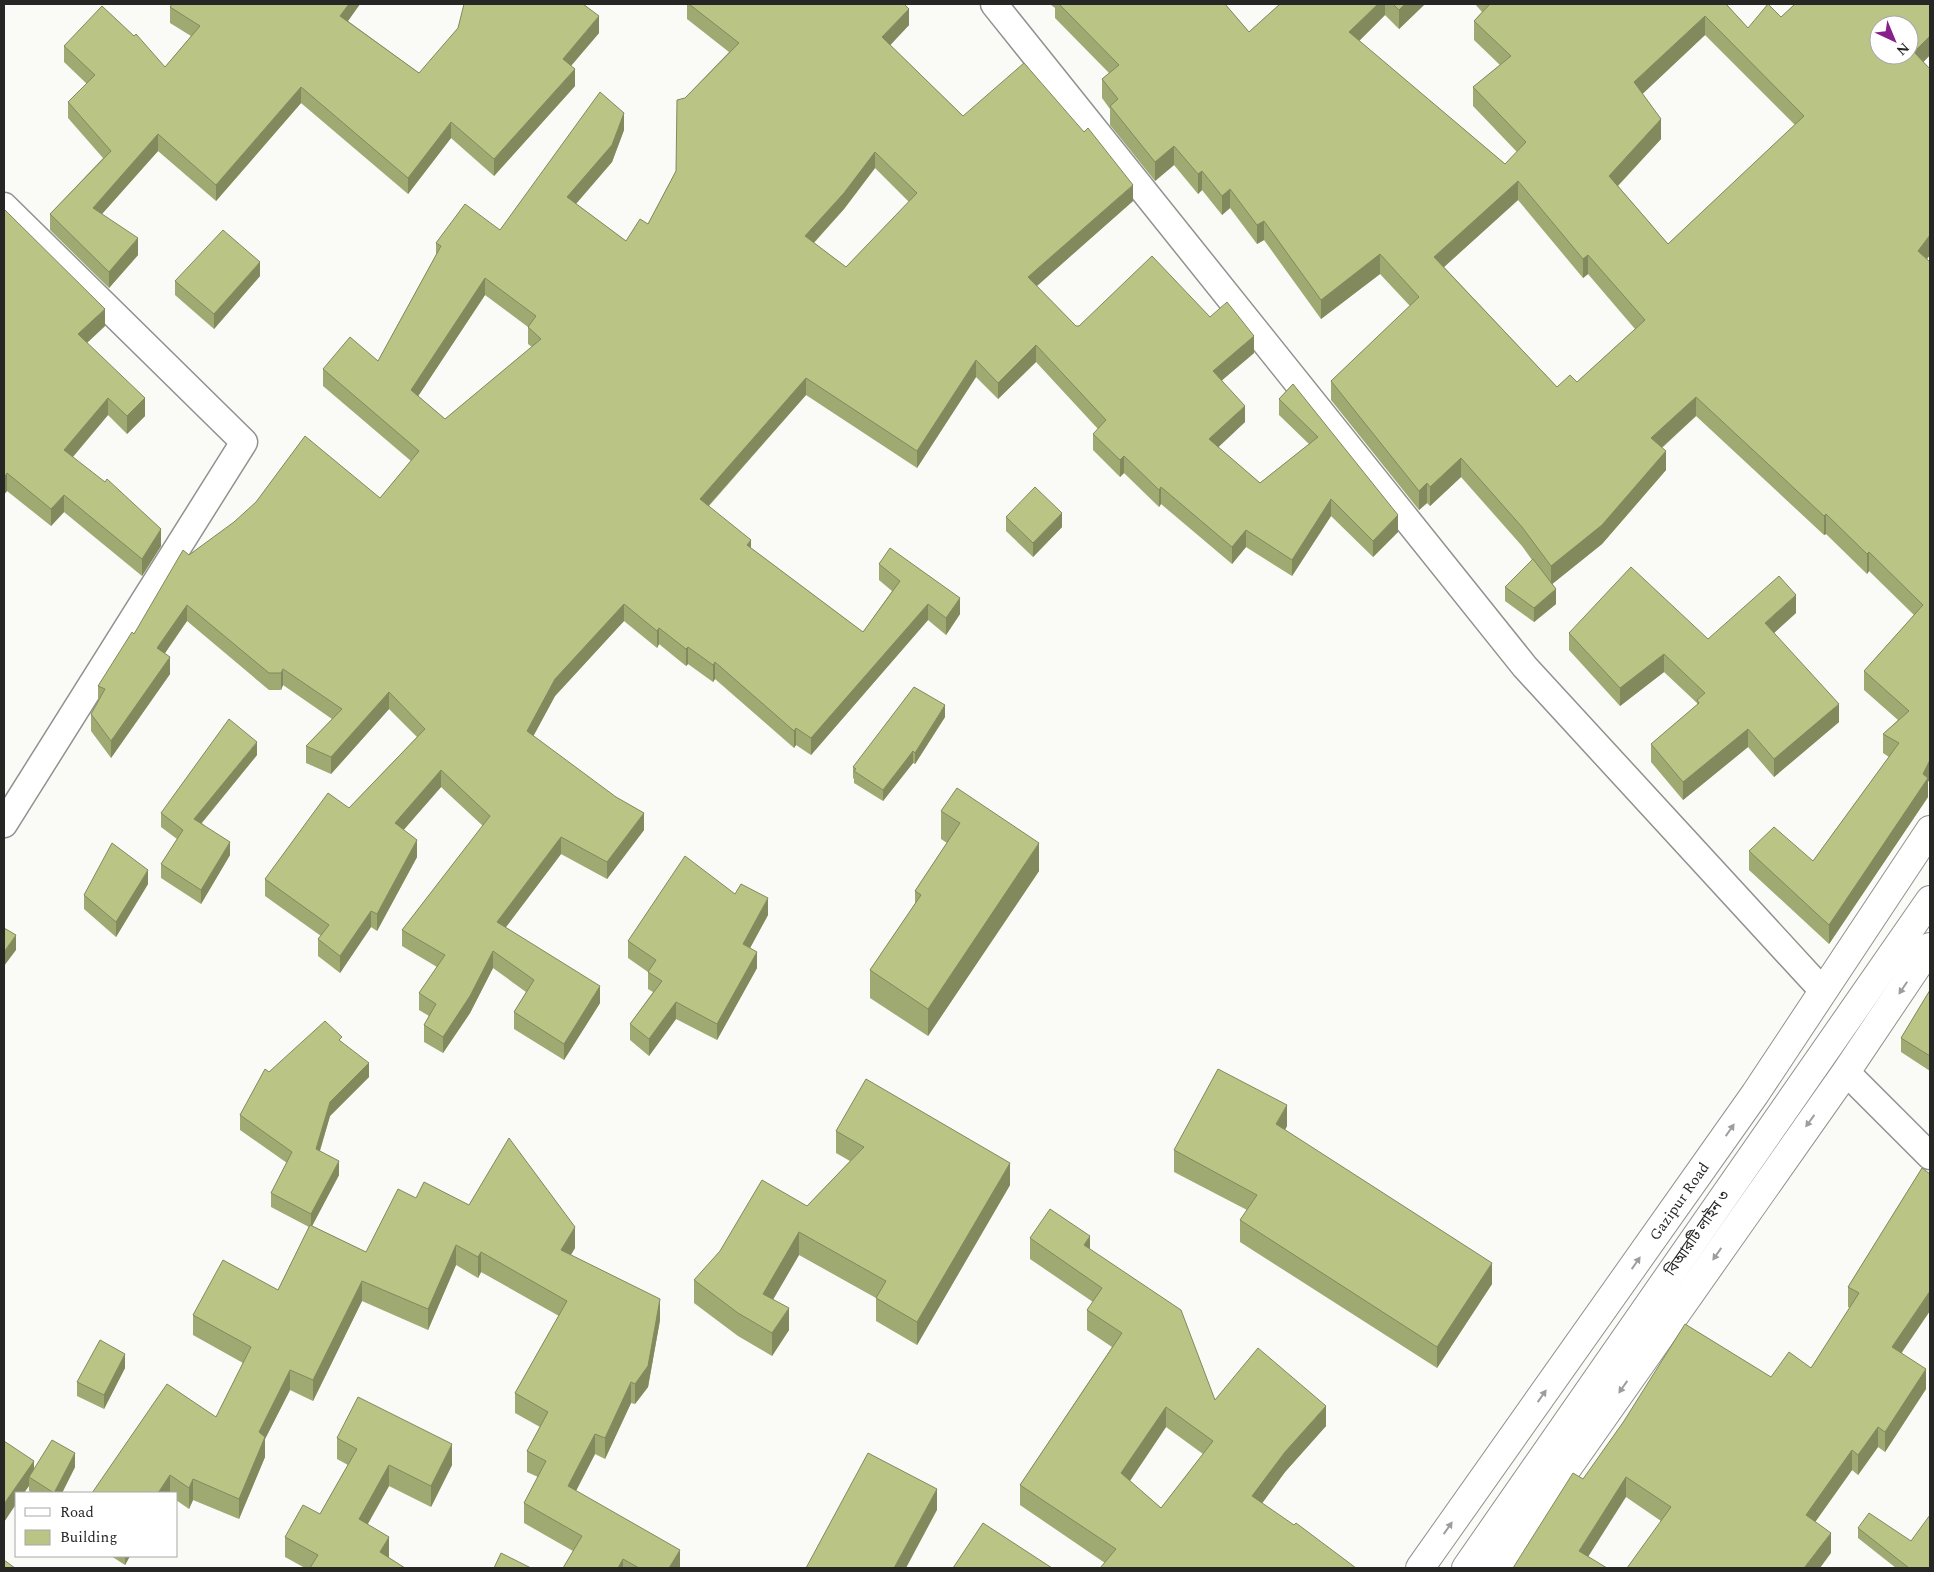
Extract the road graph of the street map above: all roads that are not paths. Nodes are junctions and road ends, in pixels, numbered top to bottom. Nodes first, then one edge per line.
1 (994, 4) edge
2 (4, 206) edge
3 (4, 824) edge
4 (1930, 830) edge
5 (1930, 900) edge
6 (1930, 947) edge
7 (1823, 991) junction
8 (1846, 1072) junction
9 (1930, 1156) edge
10 (1420, 1568) edge
11 (1466, 1568) edge
12 (1497, 1568) edge

1 - 7 street
2 - 3 street
4 - 7 main road, Gazipur Road
5 - 11 main road, বিআরটি লাইন ৩
6 -> 8 main road
10 -> 7 main road, Gazipur Road
8 - 9 street
8 -> 12 main road

